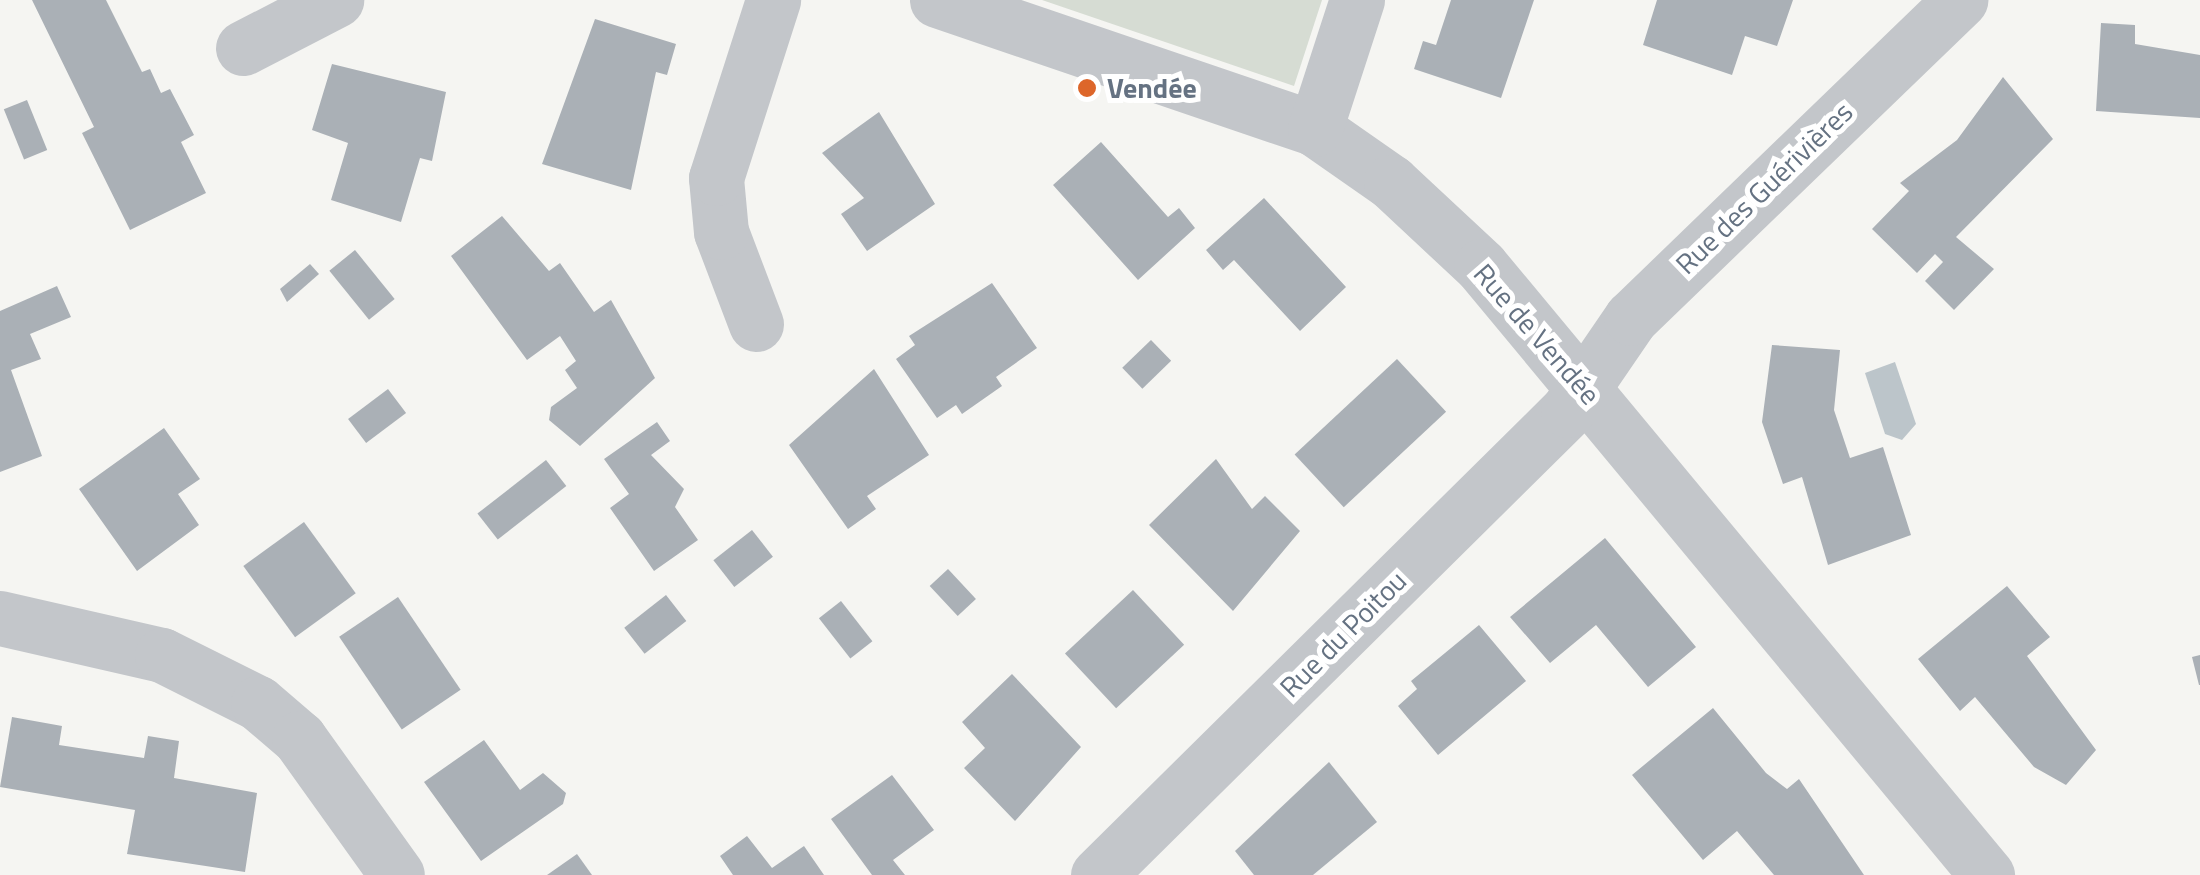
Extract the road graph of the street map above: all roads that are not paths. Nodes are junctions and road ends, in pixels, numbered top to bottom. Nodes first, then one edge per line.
1 (336, 0) edge
2 (773, 0) edge
3 (937, 0) edge
4 (1357, 0) edge
5 (1960, 0) edge
6 (243, 48) dead end
7 (1315, 129) junction
8 (756, 324) dead end
9 (1586, 390) junction
10 (0, 618) edge
11 (1112, 871) edge
12 (397, 875) edge
13 (1987, 875) edge

1 - 6 street
2 - 8 street
3 - 7 street, Rue de Vendée
4 - 7 street
5 - 9 street, Rue des Guérivières
7 - 9 street, Rue de Vendée
9 - 11 street, Rue du Poitou
9 - 13 street, Rue de Vendée
10 - 12 street

